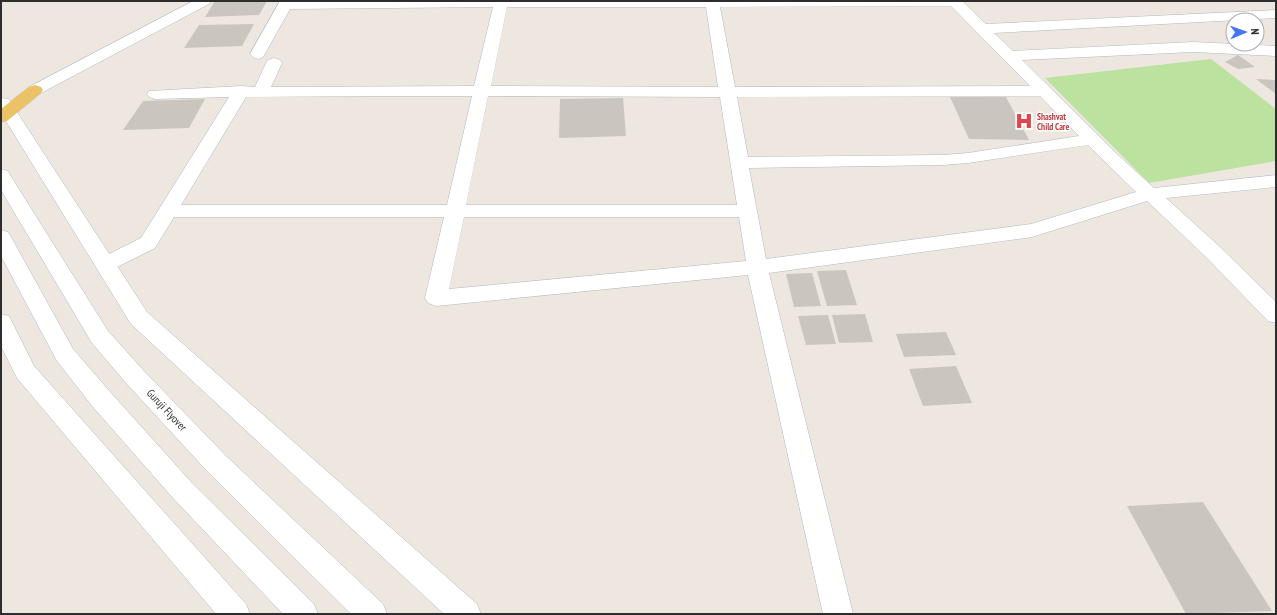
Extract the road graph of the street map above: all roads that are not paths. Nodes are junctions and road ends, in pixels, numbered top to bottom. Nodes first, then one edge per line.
1 (204, 1) edge
2 (501, 2) edge
3 (712, 2) edge
4 (954, 2) edge
5 (286, 3) edge
6 (1276, 14) edge
7 (981, 29) junction
8 (1276, 51) edge
9 (258, 54) dead end
10 (1008, 56) junction
11 (274, 62) dead end
12 (35, 90) joint
13 (482, 90) junction
14 (240, 91) junction
15 (261, 91) junction
16 (727, 92) junction
17 (1044, 92) junction
18 (155, 94) dead end
19 (3, 109) edge
20 (1092, 139) junction
21 (739, 163) junction
22 (1, 175) edge
23 (1276, 181) edge
24 (1150, 194) junction
25 (747, 210) junction
26 (168, 211) junction
27 (455, 212) junction
28 (1, 237) edge
29 (106, 264) junction
30 (757, 267) junction
31 (1276, 315) edge
32 (1, 322) edge
33 (234, 614) edge
34 (303, 614) edge
35 (372, 614) edge
36 (466, 614) edge
37 (838, 614) edge

1 - 12 street
2 - 3 street
2 - 5 street
2 - 13 street
3 - 4 street
3 - 16 street
4 - 7 street
5 - 9 street
6 - 7 street
7 - 10 street
8 - 10 street
10 - 17 street
11 - 15 street
12 - 19 main road
13 - 15 street
13 - 16 street
13 - 27 street
14 - 15 street
14 - 18 street
14 - 26 street
16 - 17 street
16 - 21 street
17 - 20 street
19 - 29 street
20 - 21 street
20 - 24 street
21 - 25 street
22 - 35 street, Guruji Flyover
23 - 24 street
24 - 30 street
24 - 31 street
25 - 27 street
25 - 30 street
26 - 27 street
26 - 29 street
27 - 30 street
28 - 34 street
29 - 36 street
30 - 37 street
32 - 33 street

